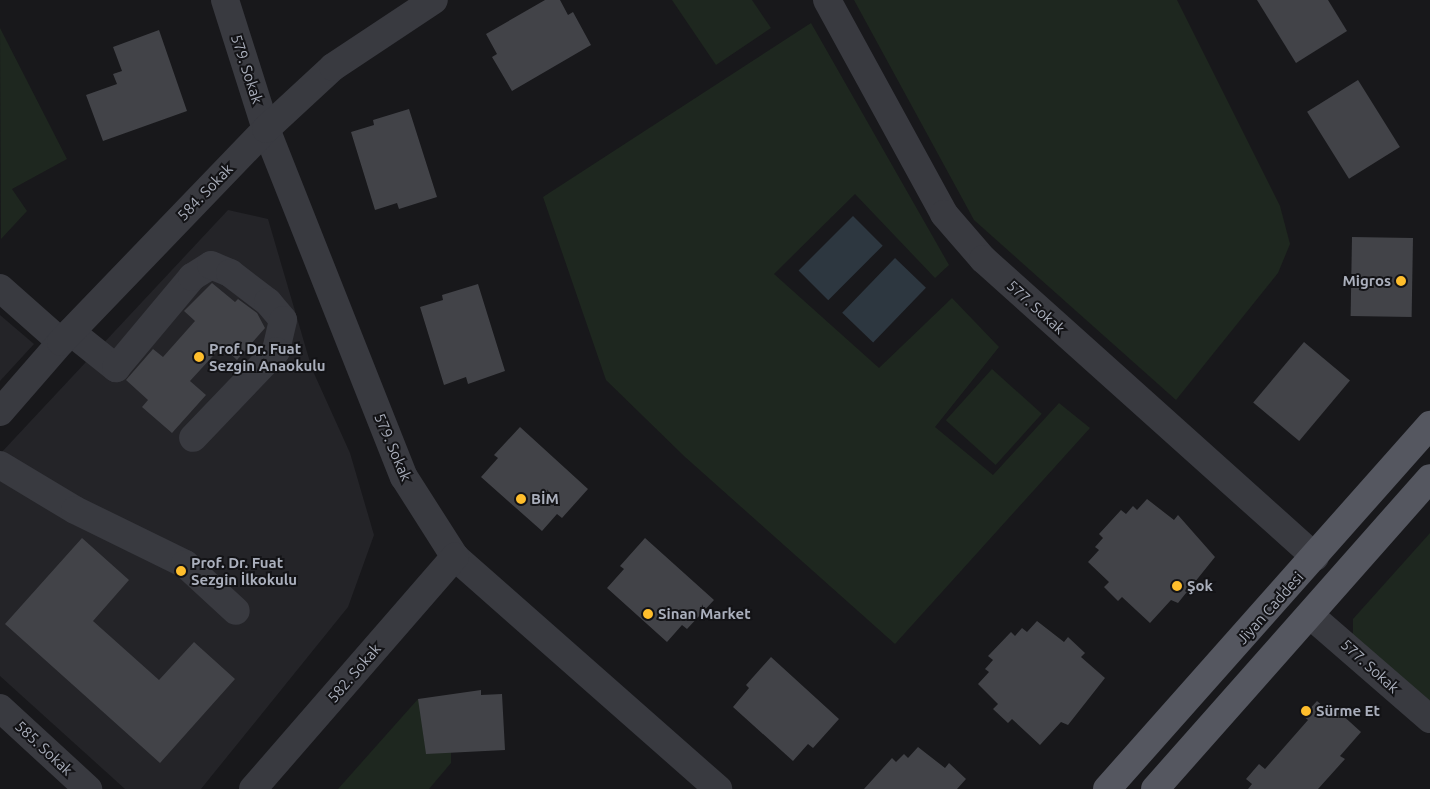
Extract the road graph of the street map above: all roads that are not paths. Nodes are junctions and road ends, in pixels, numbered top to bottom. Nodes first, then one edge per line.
1 (225, 0) edge
2 (434, 0) edge
3 (827, 0) edge
4 (266, 129) junction
5 (0, 288) edge
6 (66, 337) junction
7 (0, 412) edge
8 (1430, 425) edge
9 (193, 438) dead end
10 (0, 465) edge
11 (1430, 478) edge
12 (455, 557) junction
13 (1315, 557) junction
14 (236, 610) dead end
15 (1310, 615) junction
16 (0, 708) edge
17 (1430, 719) edge
18 (88, 789) edge
19 (253, 789) edge
20 (718, 789) edge
21 (1107, 789) edge
22 (1155, 789) edge

1 - 4 street, 579. Sokak
2 - 4 street, 584. Sokak
3 - 13 street, 577. Sokak
4 - 6 street, 584. Sokak
4 - 12 street, 579. Sokak
5 - 6 street
6 - 7 street, 584. Sokak
6 - 9 street
8 - 13 main road, Jiyan Caddesi
10 - 14 street
11 - 15 main road
12 - 19 street, 582. Sokak
12 - 20 street, 579. Sokak
13 - 21 main road, Jiyan Caddesi
15 - 17 street, 577. Sokak
15 - 22 main road
16 - 18 street, 585. Sokak

